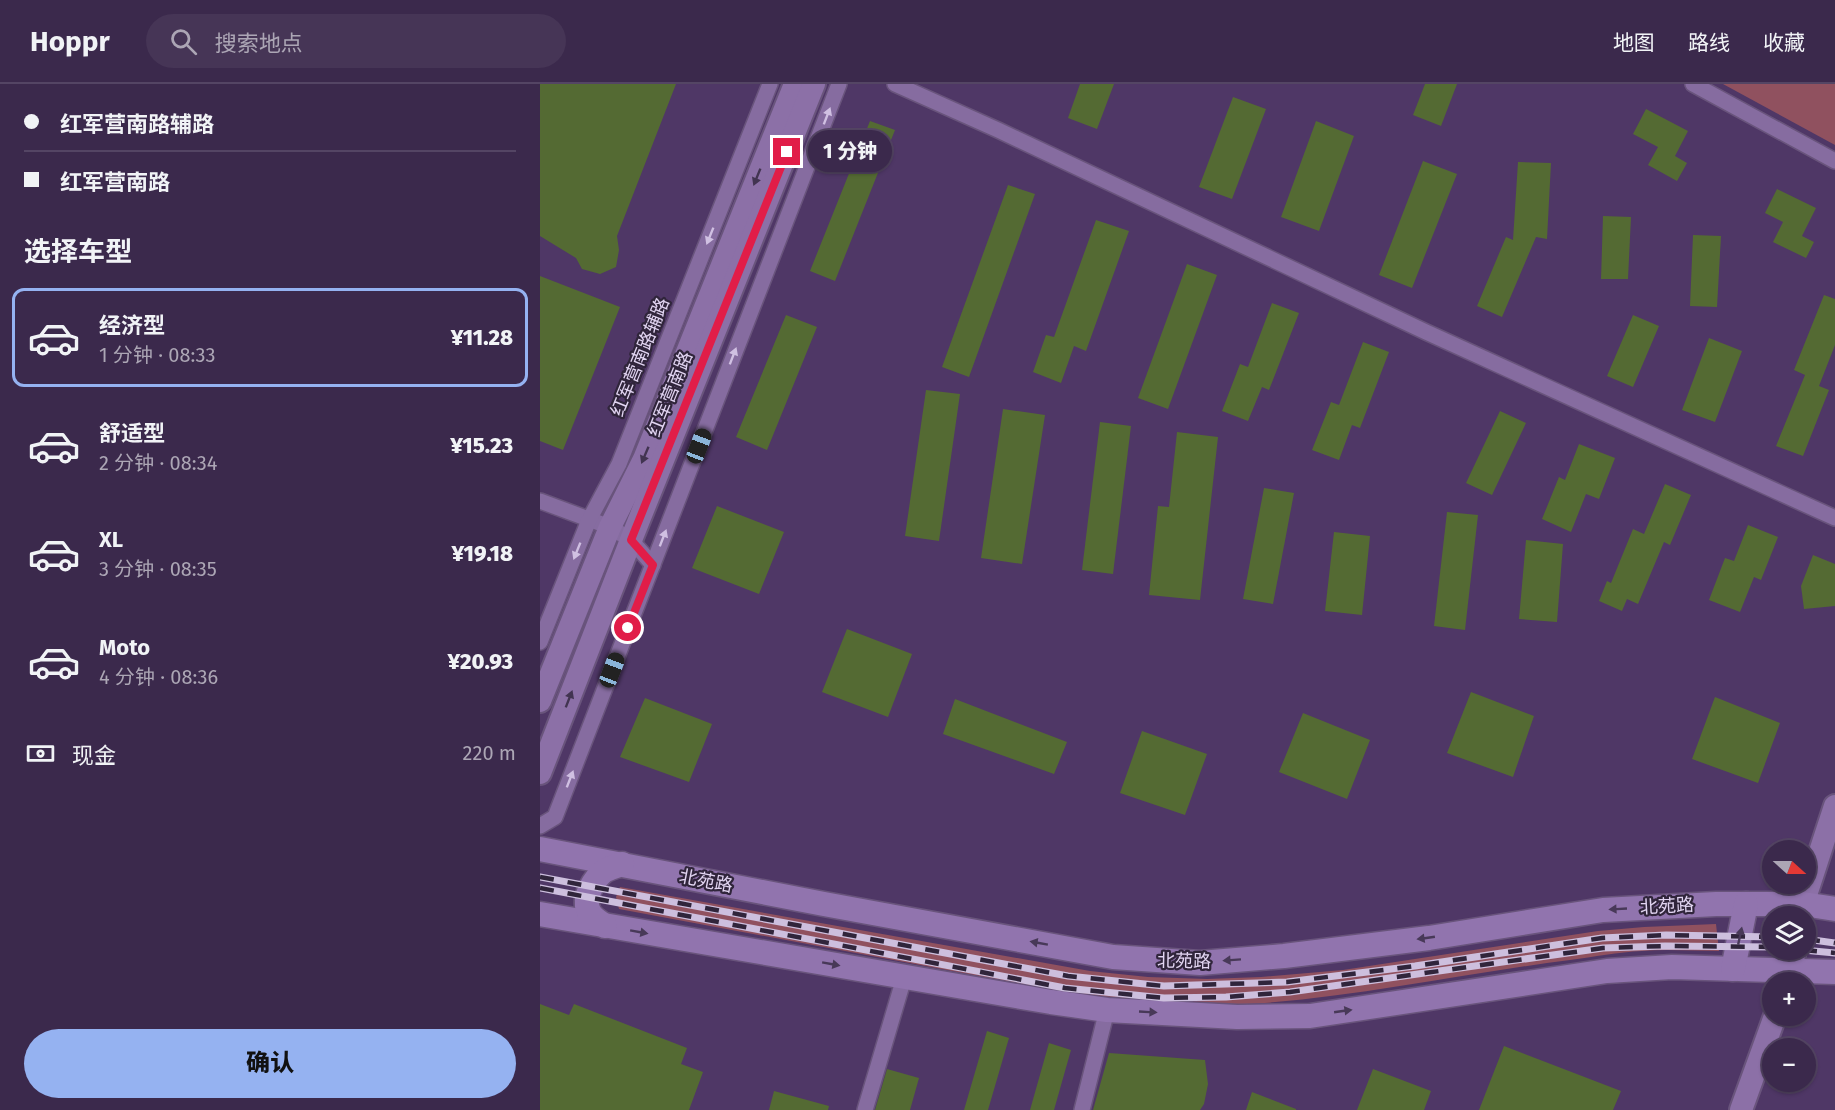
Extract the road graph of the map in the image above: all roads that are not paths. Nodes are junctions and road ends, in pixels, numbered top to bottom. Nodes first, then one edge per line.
1 (770, 84) edge
2 (795, 84) edge
3 (814, 84) edge
4 (839, 84) edge
5 (895, 84) edge
6 (1693, 84) edge
7 (1835, 161) edge
8 (540, 501) edge
9 (1835, 518) edge
10 (600, 523) junction
11 (631, 540) junction
12 (653, 565) junction
13 (540, 642) edge
14 (540, 701) edge
15 (540, 773) edge
16 (1835, 806) edge
17 (540, 826) edge
18 (540, 849) edge
19 (622, 864) junction
20 (1746, 904) junction
21 (1765, 906) edge
22 (1803, 906) edge
23 (1835, 909) edge
24 (1816, 910) edge
25 (540, 914) edge
26 (605, 926) junction
27 (1791, 967) edge
28 (1733, 969) junction
29 (1835, 972) edge
30 (904, 978) junction
31 (1107, 1010) junction
32 (1771, 1026) edge
33 (865, 1110) edge
34 (1082, 1110) edge
35 (1741, 1110) edge

1 -> 10 street, 红军营南路辅路
2 -> 10 main road, 红军营南路
3 - 11 main road, 红军营南路
12 -> 4 street
5 - 9 street
6 - 7 street
8 - 10 street
10 - 11 street
10 -> 13 street, 红军营南路辅路
10 - 14 main road, 红军营南路
11 - 12 street
15 -> 11 main road, 红军营南路
17 -> 12 street
16 - 22 main road
18 - 19 main road, 北苑路
20 -> 19 main road, 北苑路
19 - 26 main road
20 - 21 main road, 北苑路
28 -> 20 main road
23 - 24 main road, 北苑路
25 - 26 main road
26 -> 30 main road
27 - 28 main road
27 - 29 main road
31 -> 28 main road
30 - 31 main road
30 - 33 street
31 - 34 street
32 - 35 main road

